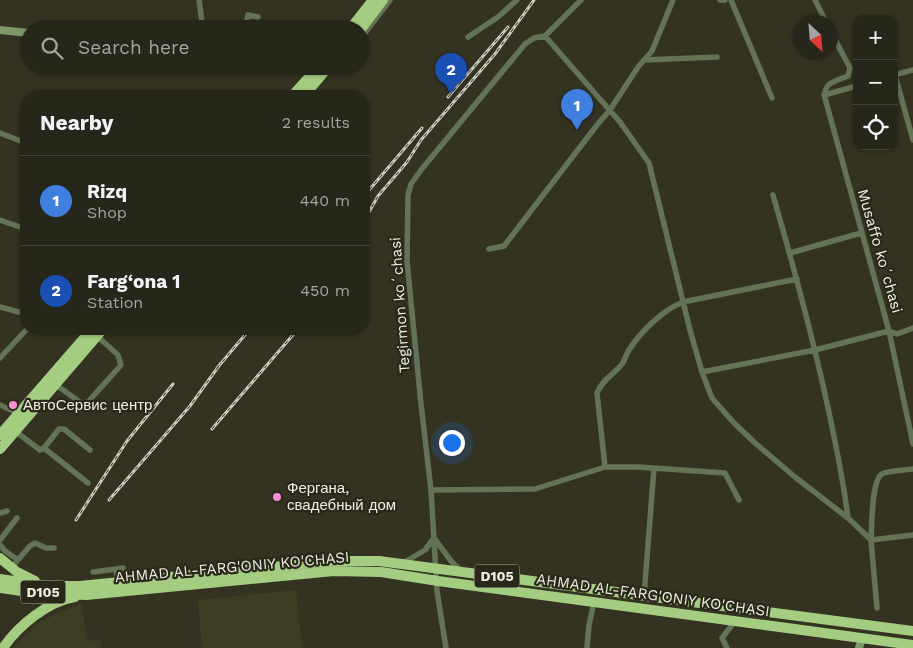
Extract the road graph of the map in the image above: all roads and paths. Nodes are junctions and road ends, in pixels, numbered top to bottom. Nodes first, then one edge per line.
1 (199, 0) edge
2 (373, 0) edge
3 (383, 0) edge
4 (390, 0) edge
5 (517, 0) edge
6 (582, 0) edge
7 (673, 0) edge
8 (720, 0) edge
9 (725, 0) edge
10 (731, 0) edge
11 (815, 0) edge
12 (822, 15) edge
13 (258, 17) dead end
14 (202, 20) edge
15 (247, 20) edge
16 (357, 20) edge
17 (368, 20) edge
18 (370, 26) edge
19 (0, 30) edge
20 (20, 32) edge
21 (545, 36) junction
22 (468, 37) dead end
23 (838, 45) edge
24 (717, 57) dead end
25 (644, 60) junction
26 (913, 70) edge
27 (898, 74) edge
28 (314, 75) edge
29 (317, 75) edge
30 (898, 86) edge
31 (853, 87) edge
32 (298, 90) edge
33 (308, 90) edge
34 (824, 95) junction
35 (772, 98) dead end
36 (610, 110) junction
37 (0, 133) edge
38 (913, 140) edge
39 (20, 141) edge
40 (772, 195) dead end
41 (0, 220) edge
42 (20, 227) edge
43 (861, 233) junction
44 (489, 249) dead end
45 (790, 253) junction
46 (798, 279) junction
47 (684, 302) junction
48 (0, 307) edge
49 (20, 312) edge
50 (913, 328) edge
51 (889, 332) junction
52 (21, 335) edge
53 (92, 335) edge
54 (93, 335) edge
55 (98, 335) edge
56 (815, 350) junction
57 (0, 358) edge
58 (702, 372) junction
59 (55, 384) junction
60 (0, 405) edge
61 (18, 413) junction
62 (15, 431) junction
63 (0, 435) edge
64 (913, 444) edge
65 (0, 448) edge
66 (44, 448) junction
67 (90, 450) dead end
68 (604, 467) junction
69 (654, 468) junction
70 (913, 469) edge
71 (88, 483) dead end
72 (432, 490) junction
73 (739, 500) dead end
74 (7, 511) dead end
75 (0, 513) edge
76 (17, 518) dead end
77 (848, 518) junction
78 (913, 535) edge
79 (434, 538) junction
80 (0, 540) edge
81 (871, 540) junction
82 (0, 545) edge
83 (54, 548) dead end
84 (0, 558) edge
85 (15, 564) junction
86 (401, 564) junction
87 (436, 568) junction
88 (93, 572) dead end
89 (462, 572) junction
90 (0, 579) edge
91 (438, 581) junction
92 (118, 582) junction
93 (48, 586) junction
94 (0, 588) edge
95 (86, 595) junction
96 (644, 596) junction
97 (594, 602) junction
98 (877, 608) dead end
99 (735, 621) junction
100 (862, 625) junction
101 (913, 631) edge
102 (860, 643) edge
103 (913, 645) edge
104 (3, 648) edge
105 (446, 648) edge
106 (587, 648) edge
107 (727, 648) edge

1 - 14 street
2 - 16 highway
3 - 17 highway
4 - 18 street
5 - 22 street
6 - 21 street, Tegirmon koʻchasi
7 - 25 street
8 - 9 street
10 - 35 street
11 - 12 street
13 - 15 street
19 - 20 street
21 - 36 street
21 - 72 street, Tegirmon koʻchasi
23 - 34 street
24 - 25 street
25 - 36 street
26 - 27 street
28 - 32 highway
29 - 33 highway
30 - 38 street
31 - 34 street
34 - 43 street, Musaffo koʻchasi
36 - 44 street
36 - 47 street
37 - 39 street
40 - 45 street
41 - 42 street
43 - 45 street
43 - 51 street, Musaffo koʻchasi
45 - 46 street
46 - 47 street
46 - 56 street
47 - 58 street
47 - 68 street
48 - 49 street
50 - 51 street
51 - 56 street
51 - 64 street, Musaffo koʻchasi
52 - 57 street
53 - 61 highway
54 - 59 highway
55 - 59 street
56 - 58 street
56 - 77 street
58 - 77 street
59 - 62 highway
60 - 61 street
61 - 63 highway
62 - 65 highway
62 - 66 street
66 - 67 street
66 - 71 street
68 - 69 street
68 - 72 street
69 - 73 street
69 - 96 street
70 - 81 street
72 - 79 street, Tegirmon koʻchasi
74 - 75 street
76 - 80 street
77 - 81 street
78 - 81 street
79 - 86 street
79 - 87 street, Tegirmon koʻchasi
79 - 89 street
81 - 98 street
82 - 85 street
83 - 85 street
84 - 85 highway
85 - 93 highway
86 - 87 highway, AHMAD AL-FARG'ONIY KO'CHASI / D105
86 - 92 highway, AHMAD AL-FARG'ONIY KO'CHASI / D105
87 - 89 highway, AHMAD AL-FARG'ONIY KO'CHASI / D105
87 - 91 street, Tegirmon koʻchasi
88 - 92 street
89 - 96 highway, AHMAD AL-FARG'ONIY KO'CHASI / D105
90 - 93 highway, AHMAD AL-FARG'ONIY KO'CHASI / D105
91 - 95 highway, AHMAD AL-FARG'ONIY KO'CHASI / D105
91 - 97 highway, AHMAD AL-FARG'ONIY KO'CHASI / D105
91 - 105 street, Tegirmon koʻchasi
92 - 93 highway, AHMAD AL-FARG'ONIY KO'CHASI / D105
94 - 95 highway, AHMAD AL-FARG'ONIY KO'CHASI / D105
95 - 104 highway
96 - 100 highway, AHMAD AL-FARG'ONIY KO'CHASI / D105
97 - 99 highway, AHMAD AL-FARG'ONIY KO'CHASI / D105
97 - 106 street
99 - 102 highway, AHMAD AL-FARG'ONIY KO'CHASI / D105
99 - 107 street
100 - 101 highway, AHMAD AL-FARG'ONIY KO'CHASI / D105
100 - 102 highway
102 - 103 highway, AHMAD AL-FARG'ONIY KO'CHASI / D105

